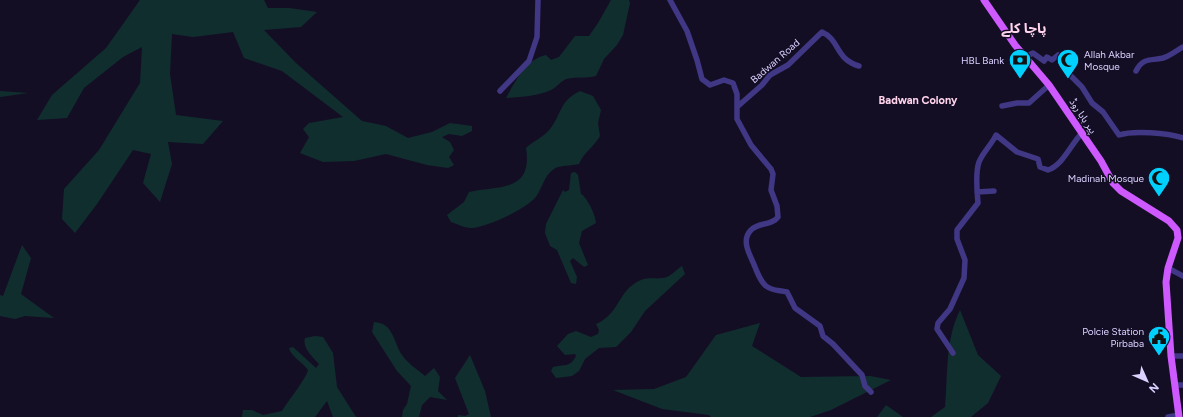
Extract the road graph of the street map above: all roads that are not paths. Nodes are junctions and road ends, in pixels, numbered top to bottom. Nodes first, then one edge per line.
1 (538, 0) edge
2 (670, 0) edge
3 (984, 0) edge
4 (1183, 47) edge
5 (1025, 57) junction
6 (859, 66) dead end
7 (1136, 71) dead end
8 (1049, 85) junction
9 (500, 91) dead end
10 (1002, 106) dead end
11 (737, 107) junction
12 (1082, 133) junction
13 (1183, 138) edge
14 (994, 191) dead end
15 (977, 192) junction
16 (1168, 268) junction
17 (1182, 275) edge
18 (953, 354) dead end
19 (1171, 356) junction
20 (1183, 356) edge
21 (1183, 385) edge
22 (1175, 386) junction
23 (871, 392) dead end
24 (1179, 416) edge
25 (1168, 417) edge

1 - 9 street
2 - 11 street
3 - 5 main road, پیر بابا روڈ
4 - 7 street
5 - 8 main road, پیر بابا روڈ
5 - 13 street
6 - 11 street, Badwan Road
8 - 10 street
8 - 12 main road, پیر بابا روڈ
11 - 23 street
12 - 15 street
12 - 16 main road, پیر بابا روڈ
14 - 15 street
15 - 18 street
16 - 17 street
16 - 19 main road
19 - 20 street
19 - 22 main road
21 - 22 street
22 - 24 main road
24 - 25 street

